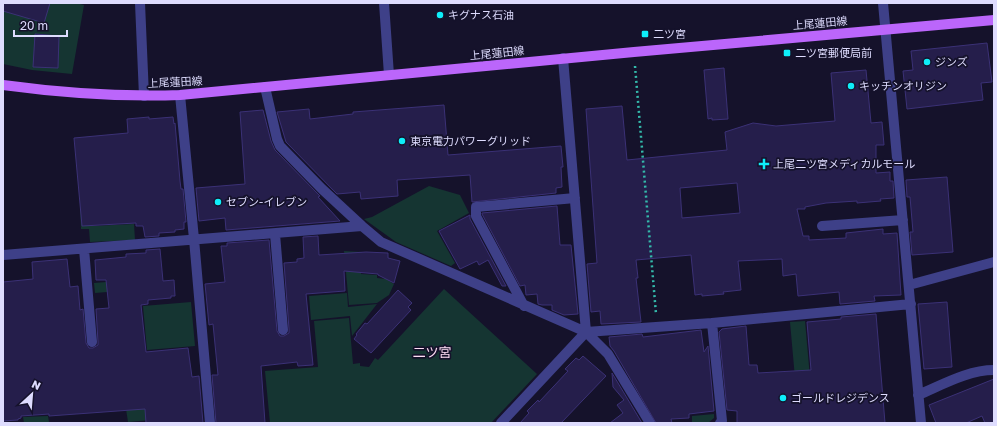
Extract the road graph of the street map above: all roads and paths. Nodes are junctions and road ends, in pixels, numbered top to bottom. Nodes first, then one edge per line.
1 (140, 3) edge
2 (384, 3) edge
3 (883, 3) edge
4 (994, 20) edge
5 (886, 30) junction
6 (634, 52) junction
7 (563, 58) junction
8 (389, 75) junction
9 (3, 85) edge
10 (264, 87) junction
11 (180, 95) junction
12 (144, 96) junction
13 (575, 198) junction
14 (903, 220) junction
15 (362, 226) junction
16 (822, 226) dead end
17 (276, 234) junction
18 (194, 239) junction
19 (84, 249) junction
20 (3, 256) edge
21 (994, 262) edge
22 (909, 286) junction
23 (911, 304) junction
24 (524, 306) junction
25 (712, 323) junction
26 (657, 327) junction
27 (283, 330) dead end
28 (586, 332) junction
29 (92, 342) dead end
30 (994, 370) edge
31 (918, 394) junction
32 (210, 423) edge
33 (501, 423) edge
34 (650, 423) edge
35 (720, 423) edge
36 (921, 423) edge

1 - 12 street
2 - 8 street
3 - 5 street
4 - 5 main road, 上尾蓮田線
5 - 6 main road, 上尾蓮田線
5 - 14 street
6 - 7 main road, 上尾蓮田線
6 - 26 path
7 - 8 main road, 上尾蓮田線
7 - 13 street
8 - 10 main road, 上尾蓮田線
9 - 12 main road, 上尾蓮田線
10 - 11 main road, 上尾蓮田線
10 - 15 street
11 - 12 main road, 上尾蓮田線
11 - 18 street
13 - 24 street
13 - 28 street
14 - 16 street
14 - 22 street
15 - 17 street
15 - 24 street
17 - 18 street
17 - 27 street
18 - 19 street
18 - 32 street
19 - 20 street
19 - 29 street
21 - 22 street
22 - 23 street
23 - 25 street
23 - 31 street
24 - 28 street
25 - 26 street
25 - 35 street
26 - 28 street
28 - 33 street
28 - 34 street
30 - 31 street
31 - 36 street

